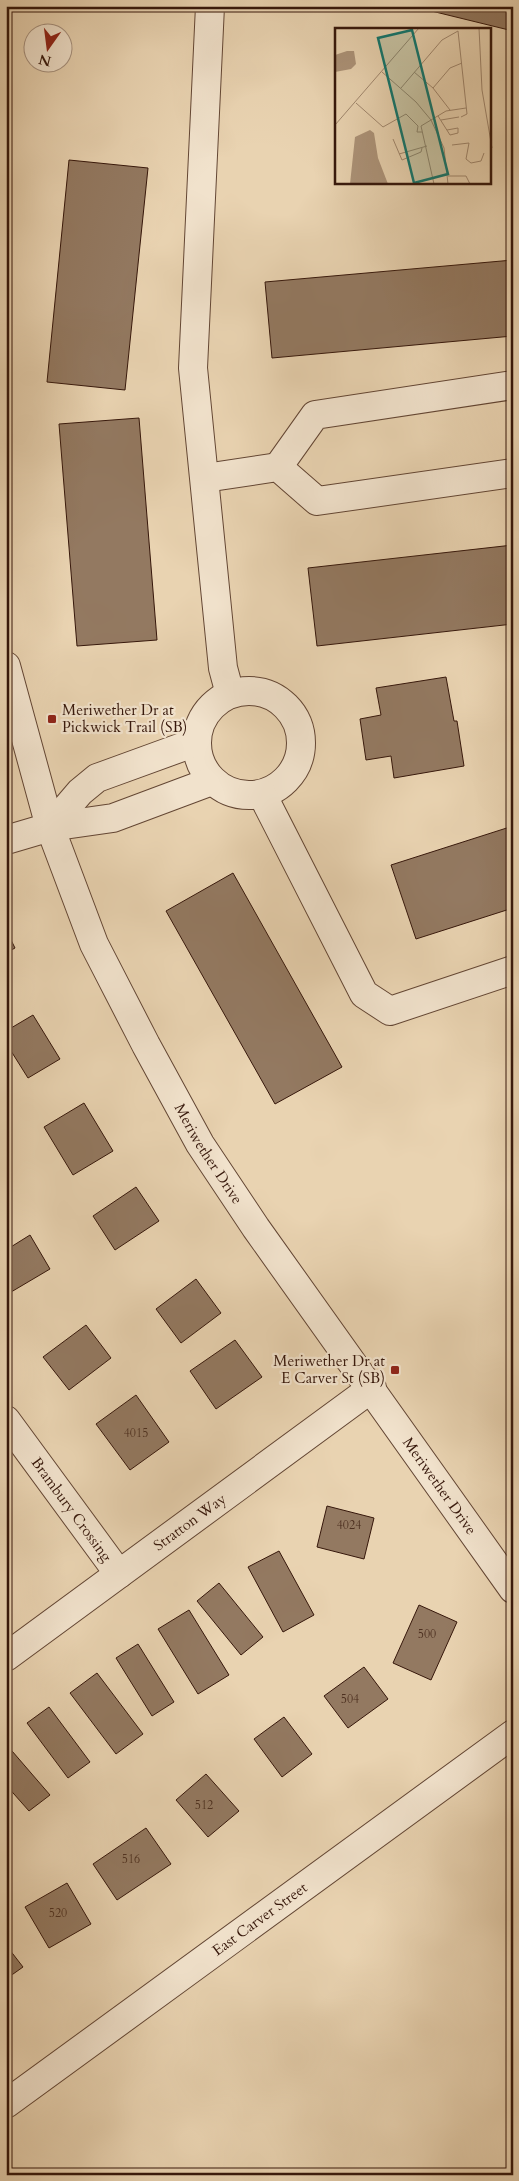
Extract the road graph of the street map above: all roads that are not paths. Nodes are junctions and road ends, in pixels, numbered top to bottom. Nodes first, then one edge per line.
1 (210, 6) edge
2 (513, 385) edge
3 (278, 467) junction
4 (513, 473) edge
5 (205, 478) junction
6 (6, 666) edge
7 (230, 694) junction
8 (196, 742) junction
9 (212, 781) junction
10 (262, 794) junction
11 (50, 827) junction
12 (6, 840) edge
13 (513, 970) edge
14 (372, 1388) junction
15 (6, 1420) edge
16 (120, 1574) junction
17 (513, 1589) edge
18 (6, 1657) edge
19 (513, 1734) edge
20 (6, 2104) edge

1 - 5 street
2 - 3 street
3 - 4 street
3 - 5 street
5 - 7 street
6 - 11 street, Meriwether Drive
7 - 8 street
7 - 10 street
8 - 9 street
8 - 11 street
9 - 10 street
9 - 11 street
10 - 13 street
11 - 12 street
11 - 14 street, Meriwether Drive
14 - 16 street, Stratton Way
14 - 17 street, Meriwether Drive
15 - 16 street, Brambury Crossing
16 - 18 street, Stratton Way
19 - 20 street, East Carver Street

